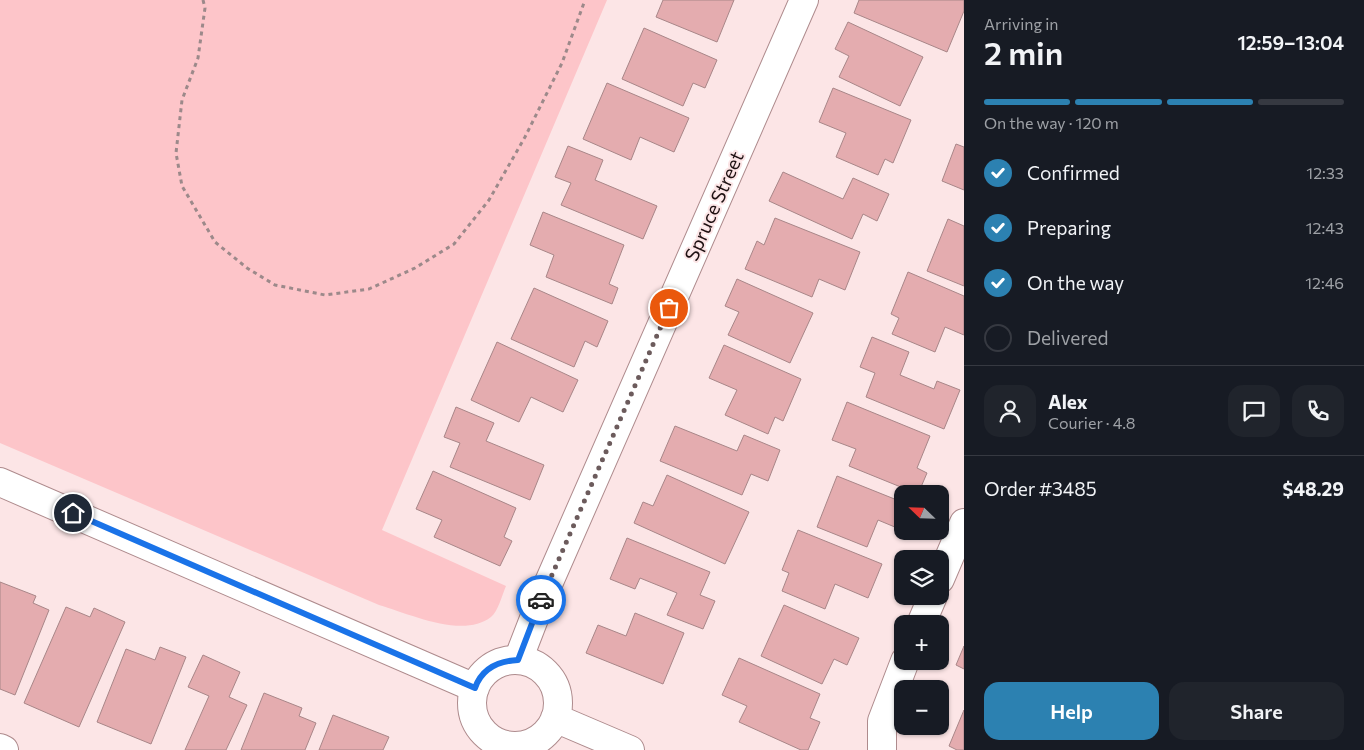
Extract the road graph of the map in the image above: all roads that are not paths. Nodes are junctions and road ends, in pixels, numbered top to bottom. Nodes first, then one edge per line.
1 (804, 0) edge
2 (0, 482) edge
3 (964, 523) edge
4 (949, 558) edge
5 (518, 660) junction
6 (902, 670) edge
7 (475, 688) junction
8 (555, 718) junction
9 (0, 748) edge
10 (517, 748) edge
11 (4, 750) edge
12 (630, 750) edge
13 (882, 750) edge

1 - 5 street, Spruce Street
2 - 7 street
3 - 4 street
5 - 7 street
5 - 8 street
6 - 13 street
7 - 10 street
8 - 10 street
8 - 12 street
9 - 11 street

